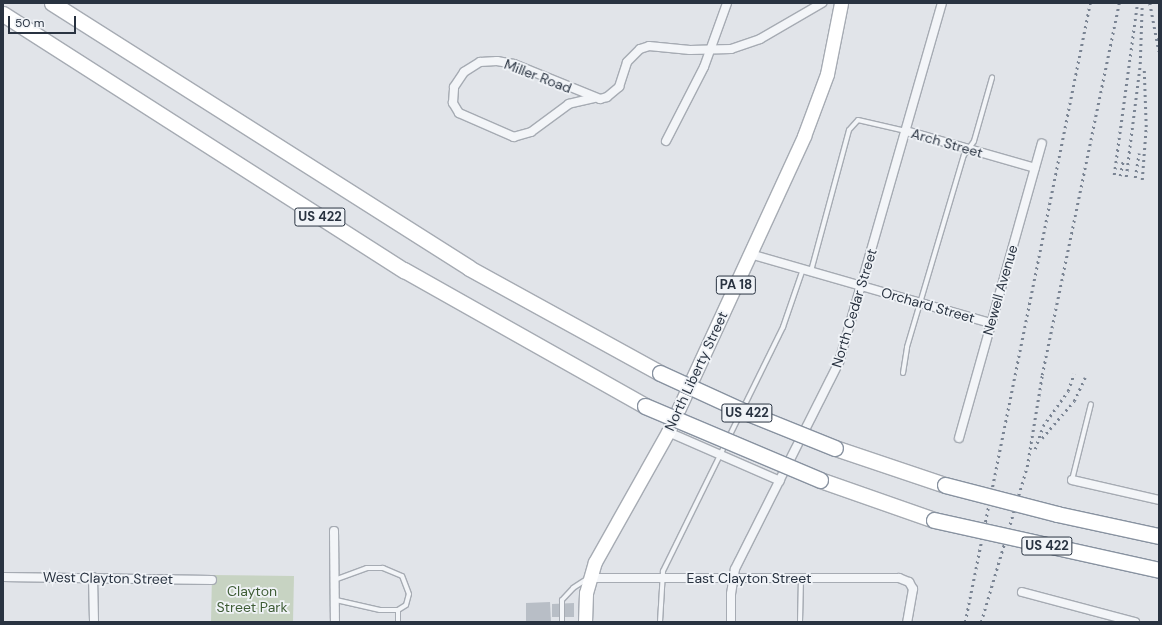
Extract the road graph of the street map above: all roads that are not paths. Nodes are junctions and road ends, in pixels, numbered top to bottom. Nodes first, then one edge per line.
1 (52, 3) edge
2 (727, 3) edge
3 (822, 3) edge
4 (841, 3) edge
5 (942, 3) edge
6 (3, 14) edge
7 (710, 50) junction
8 (992, 78) dead end
9 (594, 98) junction
10 (906, 131) junction
11 (666, 141) dead end
12 (1042, 143) dead end
13 (968, 149) junction
14 (1035, 168) junction
15 (750, 254) junction
16 (802, 269) junction
17 (811, 272) junction
18 (861, 286) junction
19 (921, 304) junction
20 (991, 323) junction
21 (903, 373) dead end
22 (1091, 404) dead end
23 (668, 432) junction
24 (959, 438) dead end
25 (722, 455) junction
26 (780, 480) junction
27 (1072, 480) joint
28 (1159, 500) edge
29 (334, 531) dead end
30 (1159, 536) edge
31 (1159, 570) edge
32 (3, 577) edge
33 (93, 577) junction
34 (589, 578) junction
35 (661, 578) junction
36 (732, 578) junction
37 (801, 578) junction
38 (336, 579) junction
39 (212, 580) dead end
40 (1022, 592) dead end
41 (336, 600) junction
42 (398, 610) junction
43 (94, 622) edge
44 (336, 622) edge
45 (398, 622) edge
46 (562, 622) edge
47 (585, 622) edge
48 (660, 622) edge
49 (731, 622) edge
50 (800, 622) edge
51 (907, 622) edge
52 (1135, 622) edge

1 - 30 highway, US 422, bridge
2 - 7 street
3 - 7 street, Miller Road
4 - 15 main road, North Liberty Street / PA 18
5 - 10 street, North Cedar Street
6 - 31 highway, US 422, bridge
7 - 9 street, Miller Road
7 - 11 street
8 - 13 lane
9 - 9 street, Miller Road
10 - 13 street, Arch Street
10 - 17 lane, Arch Street
10 - 18 street, North Cedar Street
12 - 14 street, Newell Avenue
13 - 14 street, Arch Street
13 - 19 lane
14 - 20 street, Newell Avenue
15 - 16 street, Orchard Street
15 - 23 main road, North Liberty Street / PA 18
16 - 17 street, Orchard Street
16 - 25 lane
17 - 18 street, Orchard Street
18 - 19 street, Orchard Street
18 - 26 street, North Cedar Street
19 - 20 street, Orchard Street
19 - 21 lane
20 - 24 street, Newell Avenue
22 - 27 lane
23 - 25 street
23 - 34 main road, North Liberty Street / PA 18
25 - 26 street
25 - 35 lane
26 - 36 street, North Cedar Street
27 - 28 street
29 - 38 street
32 - 33 street, West Clayton Street
33 - 39 street, West Clayton Street
33 - 43 street
34 - 35 street, East Clayton Street
34 - 46 lane
34 - 47 main road, North Liberty Street / PA 18
35 - 36 street, East Clayton Street
35 - 48 lane
36 - 37 street, East Clayton Street
36 - 49 street, North Cedar Street
37 - 50 lane
37 - 51 street, East Clayton Street
38 - 41 street
38 - 42 lane
40 - 52 street
41 - 42 lane
41 - 44 street
42 - 45 lane

